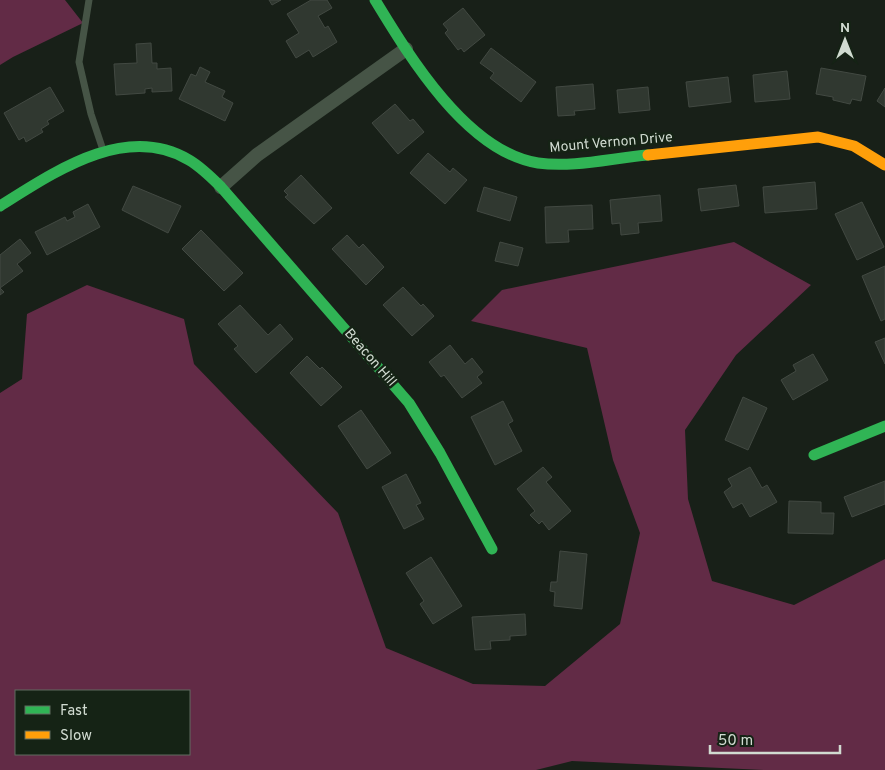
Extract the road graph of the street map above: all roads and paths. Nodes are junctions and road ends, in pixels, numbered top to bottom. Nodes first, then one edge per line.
1 (89, 0) edge
2 (375, 0) edge
3 (406, 49) junction
4 (103, 150) junction
5 (885, 165) edge
6 (221, 187) junction
7 (0, 206) edge
8 (885, 426) edge
9 (814, 456) dead end
10 (492, 549) dead end

1 - 4 lane
2 - 3 street, Mount Vernon Drive
3 - 5 street, Mount Vernon Drive
3 - 6 street
4 - 6 street, Beacon Hill
4 - 7 street, Beacon Hill
6 - 10 street, Beacon Hill
8 - 9 street

